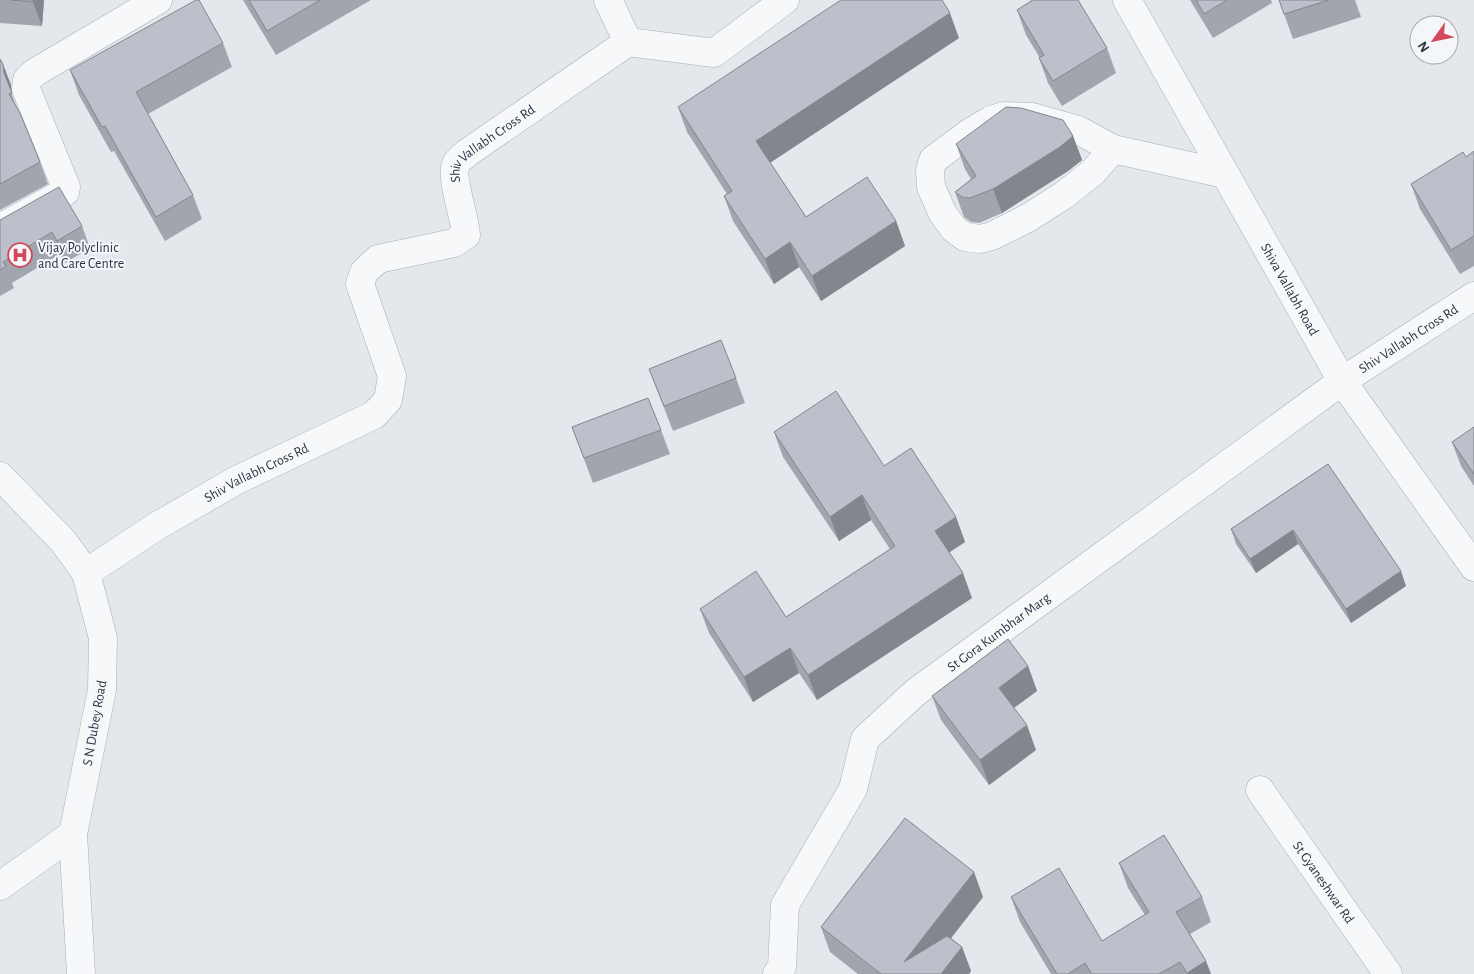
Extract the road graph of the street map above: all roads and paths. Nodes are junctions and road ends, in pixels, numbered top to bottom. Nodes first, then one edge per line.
1 (158, 0) edge
2 (608, 0) edge
3 (785, 0) edge
4 (1127, 0) edge
5 (628, 42) junction
6 (1113, 150) junction
7 (1225, 174) junction
8 (0, 228) edge
9 (1474, 296) edge
10 (1342, 381) junction
11 (0, 476) edge
12 (1474, 567) edge
13 (86, 573) junction
14 (1260, 790) dead end
15 (73, 834) junction
16 (0, 886) edge
17 (81, 974) edge
18 (777, 974) edge
19 (1388, 974) edge

1 - 8 street
2 - 5 street
3 - 5 street
4 - 7 street, Shiva Vallabh Road
5 - 13 street, Shiv Vallabh Cross Rd
6 - 6 street
6 - 7 street
7 - 10 street, Shiva Vallabh Road
9 - 10 street, Shiv Vallabh Cross Rd
10 - 12 street, Shiva Vallabh Road
10 - 18 street, St Gora Kumbhar Marg
11 - 13 street, S N Dubey Road
13 - 15 street, S N Dubey Road
14 - 19 street, St Gyaneshwar Rd
15 - 16 street
15 - 17 street, S N Dubey Road

